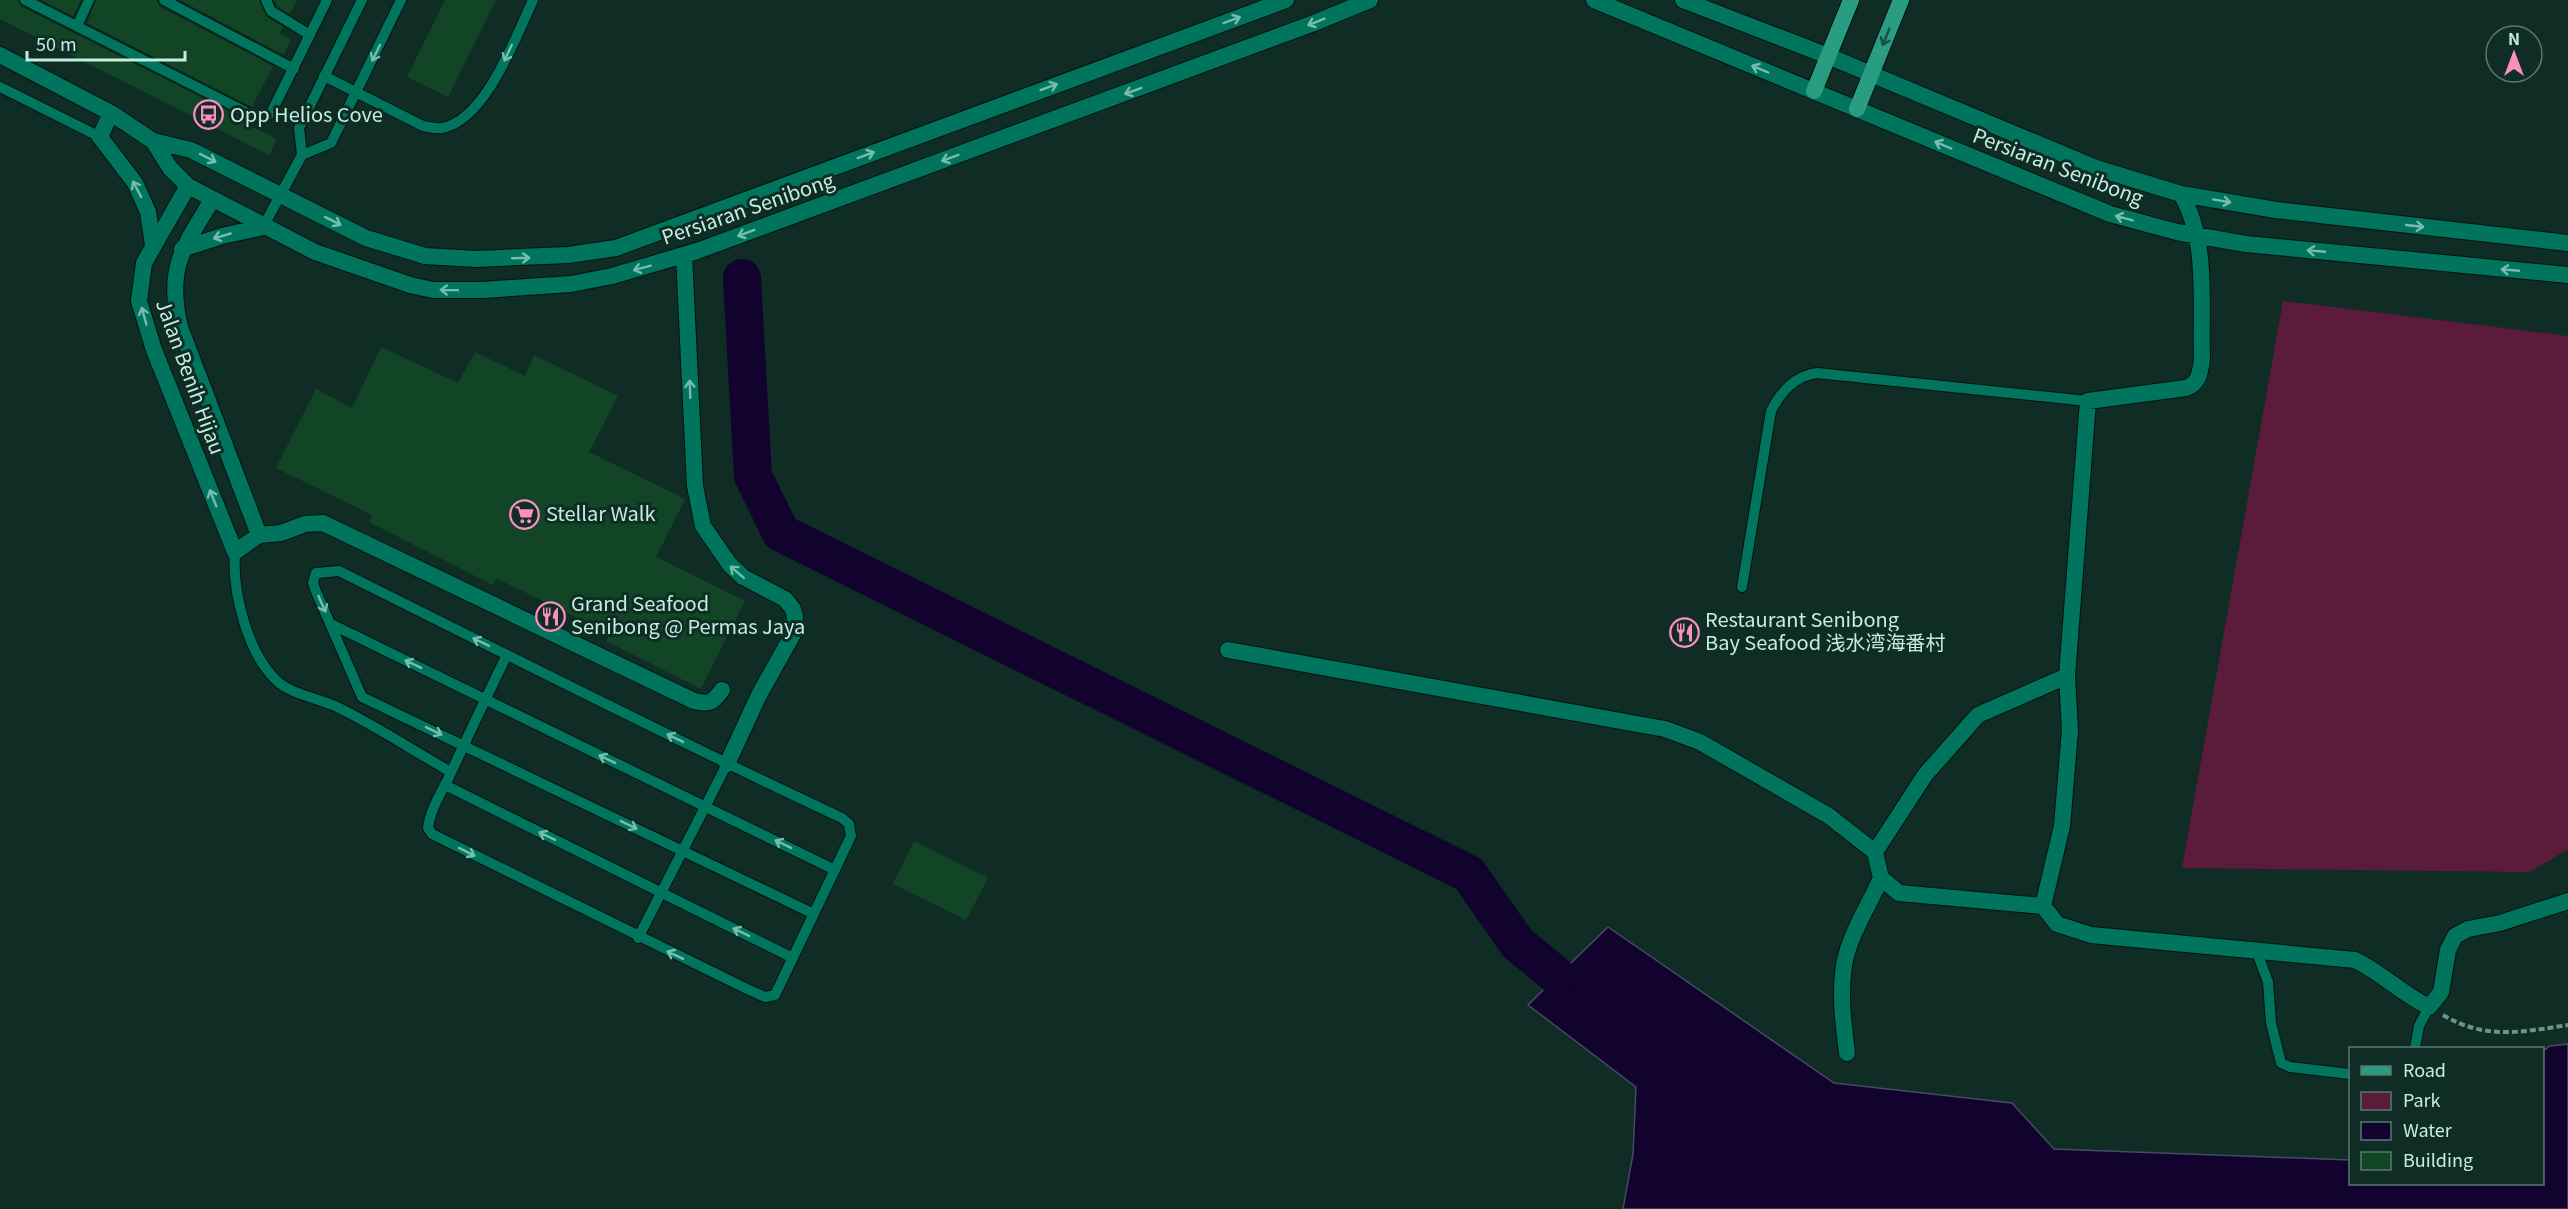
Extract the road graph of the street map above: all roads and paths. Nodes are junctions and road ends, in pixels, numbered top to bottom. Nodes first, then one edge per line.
1 (25, 0) edge
2 (89, 0) edge
3 (164, 0) edge
4 (266, 0) edge
5 (327, 0) edge
6 (362, 0) edge
7 (401, 0) edge
8 (533, 0) edge
9 (1286, 0) edge
10 (1370, 0) edge
11 (1594, 0) edge
12 (1683, 0) edge
13 (1851, 0) edge
14 (1901, 0) edge
15 (77, 26) junction
16 (310, 35) junction
17 (0, 55) edge
18 (1828, 56) junction
19 (294, 69) junction
20 (1871, 75) junction
21 (324, 76) junction
22 (0, 87) edge
23 (1815, 91) junction
24 (356, 93) junction
25 (1857, 109) junction
26 (111, 113) junction
27 (100, 137) junction
28 (153, 141) junction
29 (302, 155) junction
30 (188, 186) junction
31 (2181, 194) junction
32 (281, 195) junction
33 (212, 200) junction
34 (263, 227) junction
35 (2198, 237) junction
36 (2568, 243) edge
37 (153, 245) junction
38 (182, 249) junction
39 (691, 253) junction
40 (2568, 275) edge
41 (2088, 401) junction
42 (259, 535) junction
43 (235, 552) junction
44 (1742, 586) dead end
45 (331, 624) junction
46 (1228, 650) dead end
47 (507, 655) junction
48 (2067, 676) junction
49 (722, 690) dead end
50 (485, 700) junction
51 (464, 745) junction
52 (727, 764) junction
53 (451, 772) junction
54 (445, 785) junction
55 (705, 807) junction
56 (683, 851) junction
57 (1875, 852) junction
58 (836, 870) junction
59 (1881, 878) junction
60 (661, 892) junction
61 (2568, 901) edge
62 (2043, 906) junction
63 (814, 915) junction
64 (638, 938) junction
65 (2256, 950) junction
66 (793, 958) junction
67 (2429, 1007) junction
68 (2568, 1025) edge
69 (2415, 1047) edge
70 (1847, 1053) dead end
71 (2349, 1074) edge

1 - 15 lane
2 - 15 lane
3 - 19 lane
4 - 16 lane
5 - 16 lane
6 - 21 lane
7 -> 24 lane
8 -> 24 lane
32 -> 9 street, Persiaran Senibong
10 -> 39 street, Persiaran Senibong
23 -> 11 street, Persiaran Senibong
12 - 18 street, Persiaran Senibong
13 - 18 main road
14 -> 20 main road
15 - 19 lane
16 - 19 lane
17 - 26 street, Persiaran Senibong
18 - 20 street, Persiaran Senibong
18 - 23 main road
20 - 25 main road
20 - 31 street, Persiaran Senibong
21 - 24 lane
21 - 29 lane
22 - 27 lane
23 - 25 street, Persiaran Senibong
24 - 29 lane
35 -> 25 street, Persiaran Senibong
26 - 27 street
26 - 28 street, Persiaran Senibong
37 -> 27 street
28 - 30 street, Persiaran Senibong
28 -> 32 street, Persiaran Senibong
29 - 32 lane
30 - 33 street, Persiaran Senibong
30 - 37 street, Jalan Benih Hijau
31 - 35 street
31 -> 36 street, Persiaran Senibong
32 - 34 lane
33 - 34 street, Persiaran Senibong
33 - 38 street, Jalan Benih Hijau
34 -> 38 street
39 -> 34 street, Persiaran Senibong
40 -> 35 street, Persiaran Senibong
35 - 41 street
43 -> 37 street, Jalan Benih Hijau
38 - 42 street, Jalan Benih Hijau
52 -> 39 street
41 - 44 lane
41 - 48 street
42 - 43 street
42 - 49 street
43 - 53 lane
47 -> 45 lane
50 -> 45 lane
45 -> 51 lane
46 - 57 street
47 - 50 lane
52 -> 47 lane
48 - 57 street
48 - 62 street
50 - 51 lane
55 -> 50 lane
51 - 53 lane
51 -> 56 lane
52 - 55 lane
52 - 58 lane
53 - 54 lane
60 -> 54 lane
54 -> 64 lane
55 - 56 lane
58 -> 55 lane
56 - 60 lane
56 - 63 lane
57 - 59 street
58 - 63 lane
59 - 62 street
59 - 70 street
60 - 64 lane
66 -> 60 lane
61 - 67 street
62 - 65 street
63 - 66 lane
66 -> 64 lane
65 - 67 street
65 - 71 lane
67 - 68 path
67 - 69 lane

